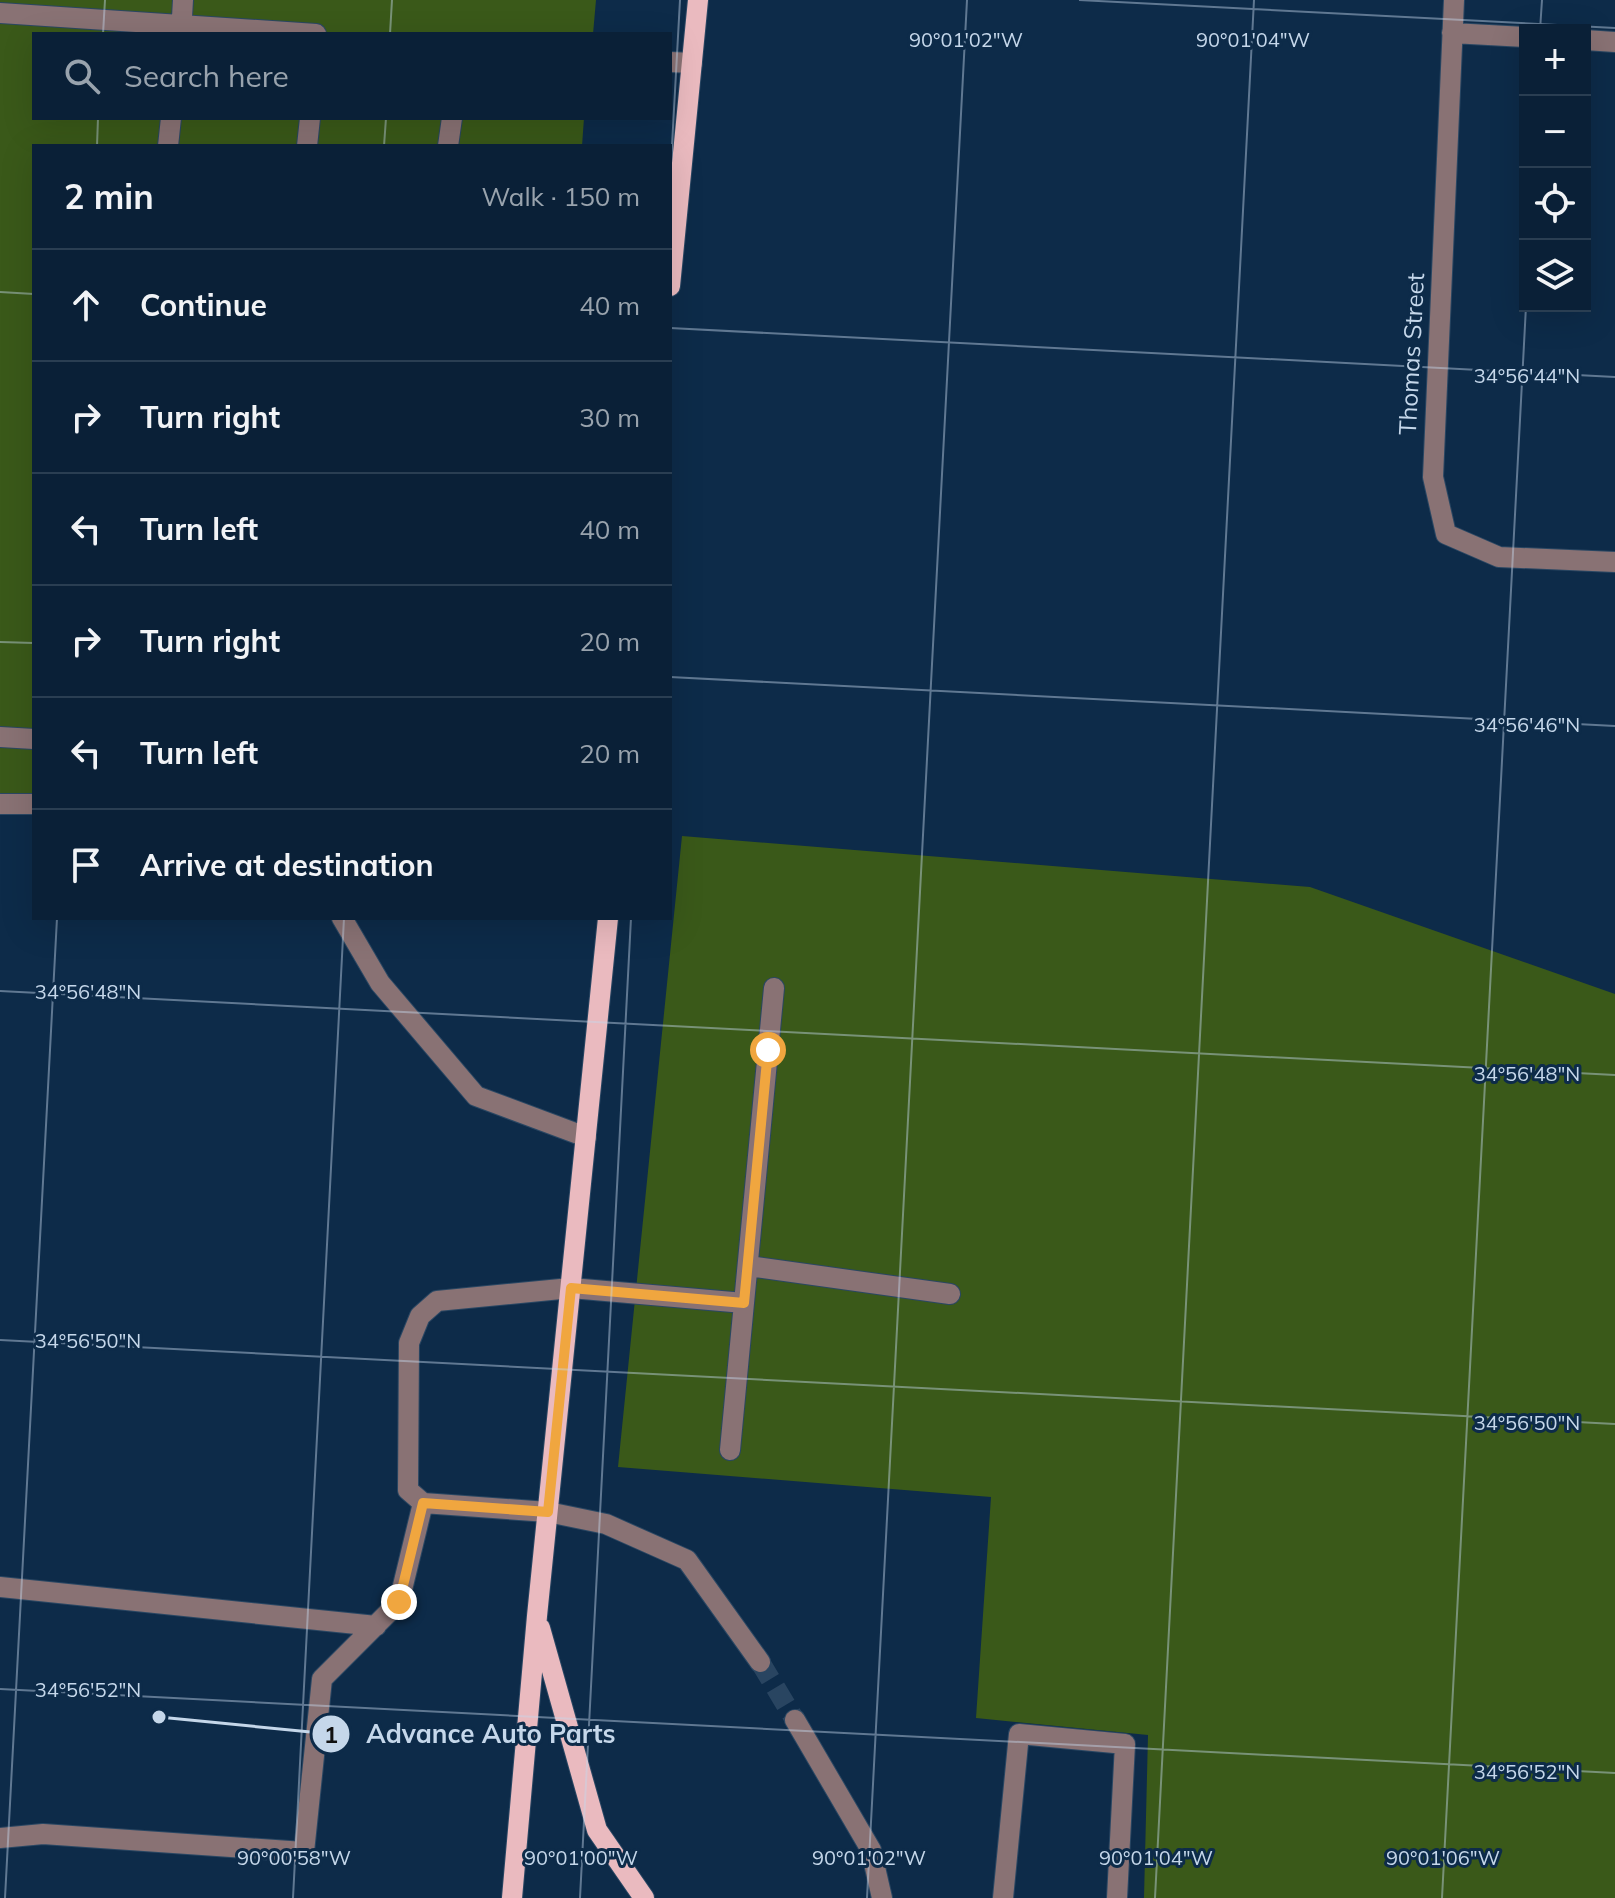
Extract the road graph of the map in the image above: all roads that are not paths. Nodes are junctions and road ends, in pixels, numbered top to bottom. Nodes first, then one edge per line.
1 (183, 0) edge
2 (698, 0) edge
3 (1454, 0) edge
4 (0, 13) edge
5 (181, 29) edge
6 (262, 32) edge
7 (1452, 33) junction
8 (1519, 37) edge
9 (1591, 40) edge
10 (1615, 42) edge
11 (672, 62) edge
12 (692, 63) junction
13 (171, 120) edge
14 (310, 120) edge
15 (452, 120) edge
16 (168, 144) edge
17 (307, 144) edge
18 (448, 144) edge
19 (672, 266) edge
20 (1615, 562) edge
21 (0, 737) edge
22 (32, 739) edge
23 (0, 804) edge
24 (32, 804) edge
25 (343, 920) edge
26 (608, 920) edge
27 (774, 988) dead end
28 (586, 1137) junction
29 (748, 1266) junction
30 (571, 1288) junction
31 (950, 1294) dead end
32 (744, 1303) junction
33 (730, 1450) dead end
34 (423, 1503) junction
35 (548, 1512) junction
36 (0, 1587) edge
37 (537, 1616) junction
38 (376, 1626) junction
39 (760, 1662) tunnel mouth
40 (795, 1720) tunnel mouth
41 (0, 1838) edge
42 (512, 1898) edge
43 (644, 1898) edge
44 (882, 1898) edge
45 (1003, 1898) edge
46 (1117, 1898) edge

1 - 5 street
2 - 12 main road
3 - 7 street, Thomas Street
4 - 5 street
5 - 6 street
7 - 8 street
7 - 20 street, Thomas Street
9 - 10 street
11 - 12 street
12 - 19 main road
13 - 16 street
14 - 17 street
15 - 18 street
21 - 22 street
23 - 24 street
25 - 28 street
26 - 28 main road
27 - 29 street
28 - 30 main road
29 - 31 street
29 - 32 street
30 - 32 street
30 - 34 street
30 - 35 main road
32 - 33 street
34 - 35 street
34 - 38 street
35 - 37 main road
35 - 39 street
36 - 38 street
37 - 42 main road
37 - 43 main road
38 - 41 street
40 - 44 street
45 - 46 street

